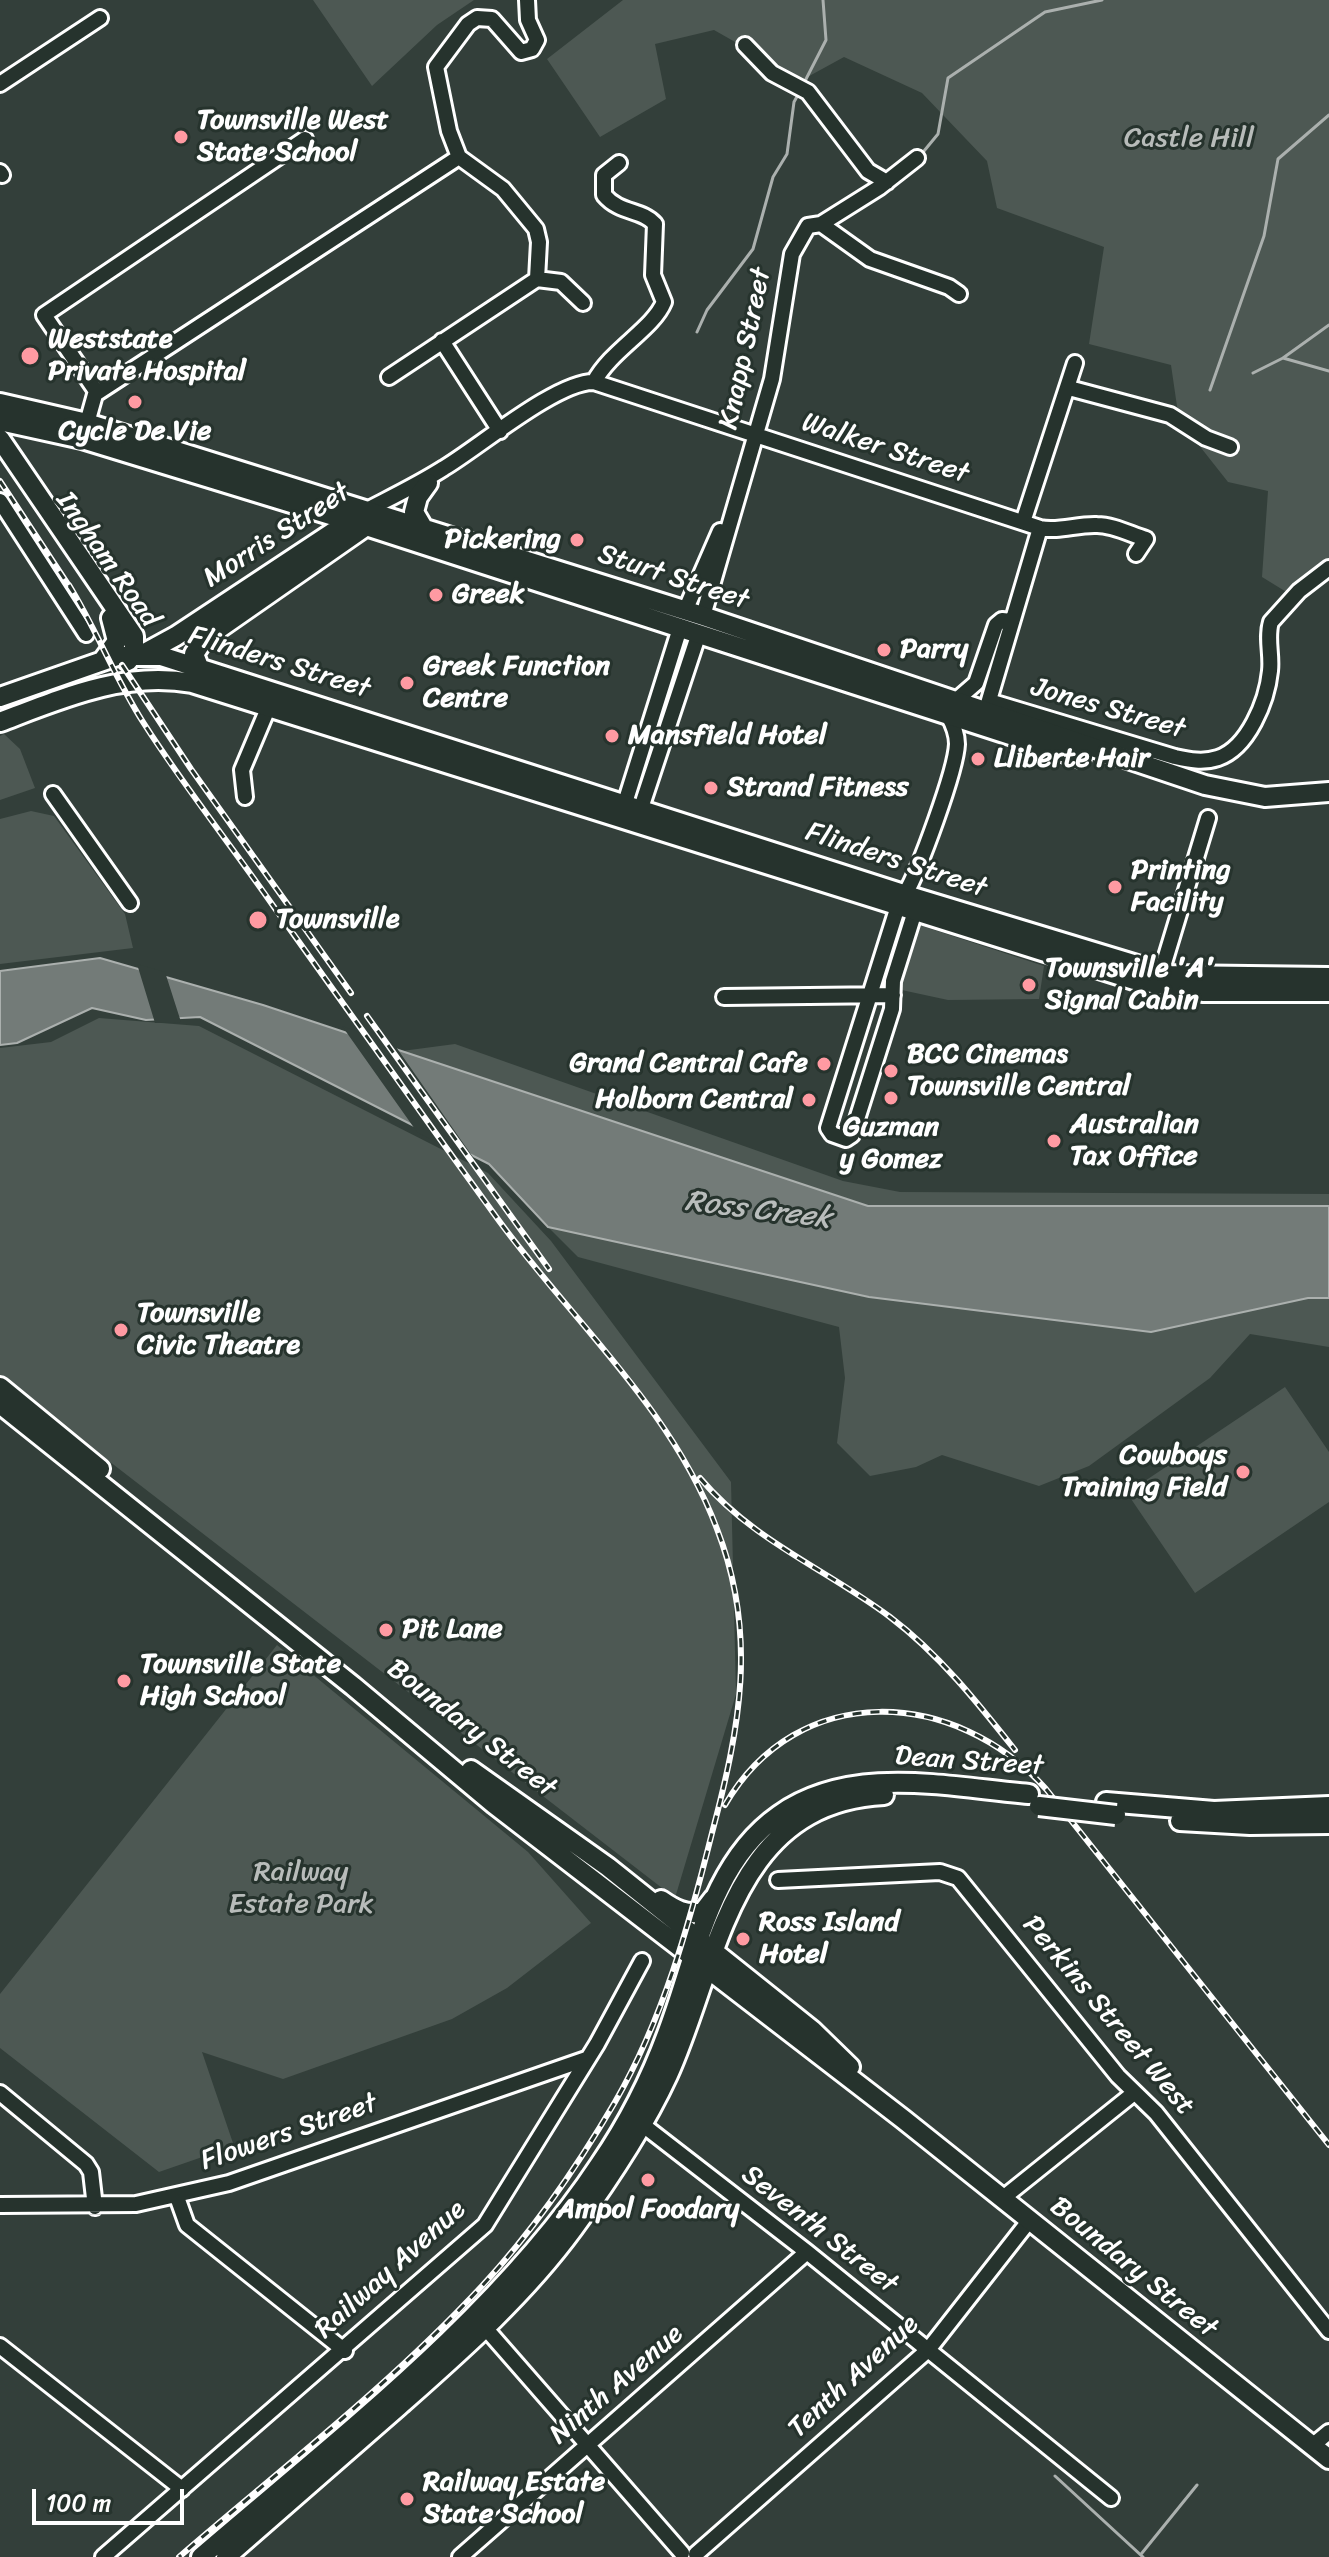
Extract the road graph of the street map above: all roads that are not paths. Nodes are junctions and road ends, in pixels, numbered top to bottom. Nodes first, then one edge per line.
1 (527, 0) edge
2 (100, 18) dead end
3 (745, 45) dead end
4 (0, 84) edge
5 (305, 139) dead end
6 (459, 157) junction
7 (917, 158) dead end
8 (619, 163) dead end
9 (868, 171) junction
10 (887, 182) junction
11 (866, 196) junction
12 (821, 224) junction
13 (537, 279) junction
14 (959, 294) dead end
15 (583, 303) dead end
16 (442, 341) junction
17 (1075, 363) dead end
18 (389, 377) dead end
19 (594, 382) junction
20 (1069, 388) junction
21 (0, 389) edge
22 (97, 393) junction
23 (0, 403) edge
24 (45, 420) junction
25 (0, 421) edge
26 (85, 431) junction
27 (500, 431) junction
28 (756, 434) junction
29 (0, 439) edge
30 (1230, 447) dead end
31 (7, 458) edge
32 (443, 469) junction
33 (428, 483) junction
34 (0, 501) edge
35 (312, 510) junction
36 (366, 518) junction
37 (1023, 522) junction
38 (1040, 528) junction
39 (424, 529) junction
40 (312, 546) junction
41 (1136, 554) dead end
42 (1329, 568) edge
43 (111, 618) junction
44 (1011, 621) junction
45 (692, 622) junction
46 (86, 634) dead end
47 (137, 648) junction
48 (670, 659) junction
49 (103, 660) junction
50 (689, 665) junction
51 (199, 667) junction
52 (976, 683) junction
53 (221, 691) junction
54 (0, 697) edge
55 (269, 706) junction
56 (950, 709) junction
57 (988, 709) junction
58 (32, 710) junction
59 (0, 722) edge
60 (955, 756) junction
61 (1329, 792) edge
62 (53, 794) dead end
63 (245, 797) dead end
64 (1329, 804) edge
65 (631, 813) junction
66 (1208, 818) dead end
67 (908, 902) junction
68 (130, 903) dead end
69 (1161, 973) junction
70 (1329, 977) edge
71 (1329, 992) edge
72 (1225, 993) junction
73 (870, 994) junction
74 (893, 995) junction
75 (724, 997) dead end
76 (0, 1387) edge
77 (0, 1404) edge
78 (1034, 1800) junction
79 (1329, 1806) edge
80 (1111, 1808) junction
81 (1329, 1824) edge
82 (598, 1860) junction
83 (778, 1880) dead end
84 (717, 1893) junction
85 (703, 1954) junction
86 (642, 1961) dead end
87 (697, 2003) junction
88 (809, 2048) junction
89 (586, 2059) junction
90 (0, 2093) edge
91 (1134, 2093) junction
92 (903, 2119) junction
93 (643, 2125) junction
94 (177, 2197) junction
95 (1003, 2198) junction
96 (0, 2205) edge
97 (95, 2207) junction
98 (1029, 2221) junction
99 (807, 2252) junction
100 (480, 2323) junction
101 (1329, 2331) edge
102 (0, 2346) edge
103 (928, 2350) junction
104 (345, 2351) junction
105 (1329, 2432) edge
106 (588, 2445) junction
107 (1312, 2446) junction
108 (1329, 2459) edge
109 (182, 2489) junction
110 (1111, 2498) dead end
111 (688, 2555) edge
112 (103, 2557) edge
113 (201, 2557) edge
114 (226, 2557) edge
115 (460, 2557) edge

1 - 6 street
2 - 4 street
3 - 9 street
5 - 22 street
6 - 13 street
6 - 22 street
7 - 10 street
8 - 19 street
9 - 10 street
9 - 11 street
10 - 11 street
11 - 12 street
12 - 14 street
12 - 28 street, Knapp Street
13 - 15 street
13 - 16 street
16 - 18 street
16 - 27 street
17 - 20 street
19 - 27 street, Morris Street
19 - 28 street, Walker Street
20 - 30 street
20 - 37 street
21 - 24 main road
22 - 26 street
23 - 24 main road, Sturt Street
24 - 25 main road, Sturt Street
24 - 26 main road, Sturt Street
24 - 31 main road
26 - 35 main road, Sturt Street
26 - 36 main road, Sturt Street
27 - 32 street, Morris Street
28 - 37 street, Walker Street
28 - 45 street, Knapp Street
29 - 31 main road, Ingham Road
31 - 43 main road, Ingham Road
31 - 47 main road, Ingham Road
32 - 33 street, Morris Street
32 - 36 street, Morris Street
33 - 36 street, Morris Street
33 - 39 main road
34 - 46 street
35 - 36 main road, Sturt Street
35 - 40 main road
36 - 39 main road, Sturt Street
36 - 40 main road, Morris Street
36 - 45 main road, Sturt Street
36 - 51 main road, Morris Street
37 - 38 street, Walker Street
38 - 41 street, Walker Street
38 - 44 street
39 - 45 main road, Sturt Street
40 - 47 main road, Morris Street
42 - 57 street, Jones Street
43 - 47 main road, Ingham Road
43 - 49 main road
44 - 52 street
44 - 57 street
45 - 48 street, Knapp Street
45 - 50 street, Knapp Street
45 - 56 main road, Sturt Street
47 - 49 main road
47 - 51 main road, Flinders Street
47 - 53 main road
47 - 58 main road, Morris Street
48 - 50 street
48 - 65 street, Knapp Street
49 - 54 main road
50 - 65 street, Knapp Street
51 - 65 main road, Flinders Street
52 - 56 street
52 - 57 street
53 - 55 main road, Flinders Street
53 - 58 main road, Flinders Street
55 - 63 street
55 - 65 main road, Flinders Street
56 - 57 main road, Sturt Street
56 - 60 street
57 - 60 street
57 - 61 main road, Sturt Street
57 - 64 main road, Sturt Street
58 - 59 main road
60 - 67 street
62 - 68 street
65 - 67 main road, Flinders Street
66 - 69 street
67 - 69 main road, Flinders Street
67 - 72 main road, Flinders Street
67 - 73 street
67 - 74 street
69 - 70 main road, Flinders Street
69 - 72 main road
71 - 72 main road, Flinders Street
73 - 74 street
73 - 74 street
73 - 75 street
76 - 82 main road, Boundary Street
77 - 85 main road, Boundary Street
78 - 80 main road, Dean Street, bridge
78 - 84 main road, Dean Street
78 - 85 main road, Dean Street
79 - 80 main road, Dean Street
80 - 81 main road, Dean Street
82 - 84 main road
82 - 85 main road, Boundary Street
83 - 91 street, Perkins Street West
84 - 85 main road, Dean Street
85 - 87 main road
85 - 88 main road, Boundary Street
85 - 92 main road, Boundary Street
85 - 100 main road
86 - 89 street, Railway Avenue
87 - 88 main road
87 - 93 main road
88 - 92 main road, Boundary Street
89 - 94 street, Flowers Street
89 - 104 street, Railway Avenue
90 - 97 street
91 - 95 street
91 - 101 street, Perkins Street West
92 - 95 main road, Boundary Street
93 - 99 street, Seventh Street
93 - 100 main road
94 - 97 street, Flowers Street
94 - 104 street
95 - 98 main road, Boundary Street
96 - 97 street, Flowers Street
98 - 103 street, Tenth Avenue
98 - 107 main road, Boundary Street
99 - 103 street, Seventh Street
99 - 106 street, Ninth Avenue
100 - 106 street
100 - 113 main road
100 - 114 main road
102 - 109 street
103 - 110 street, Seventh Street
103 - 111 street, Tenth Avenue
104 - 109 street, Railway Avenue
105 - 107 street
106 - 111 street
106 - 115 street, Ninth Avenue
107 - 108 main road, Boundary Street
109 - 112 street, Railway Avenue

